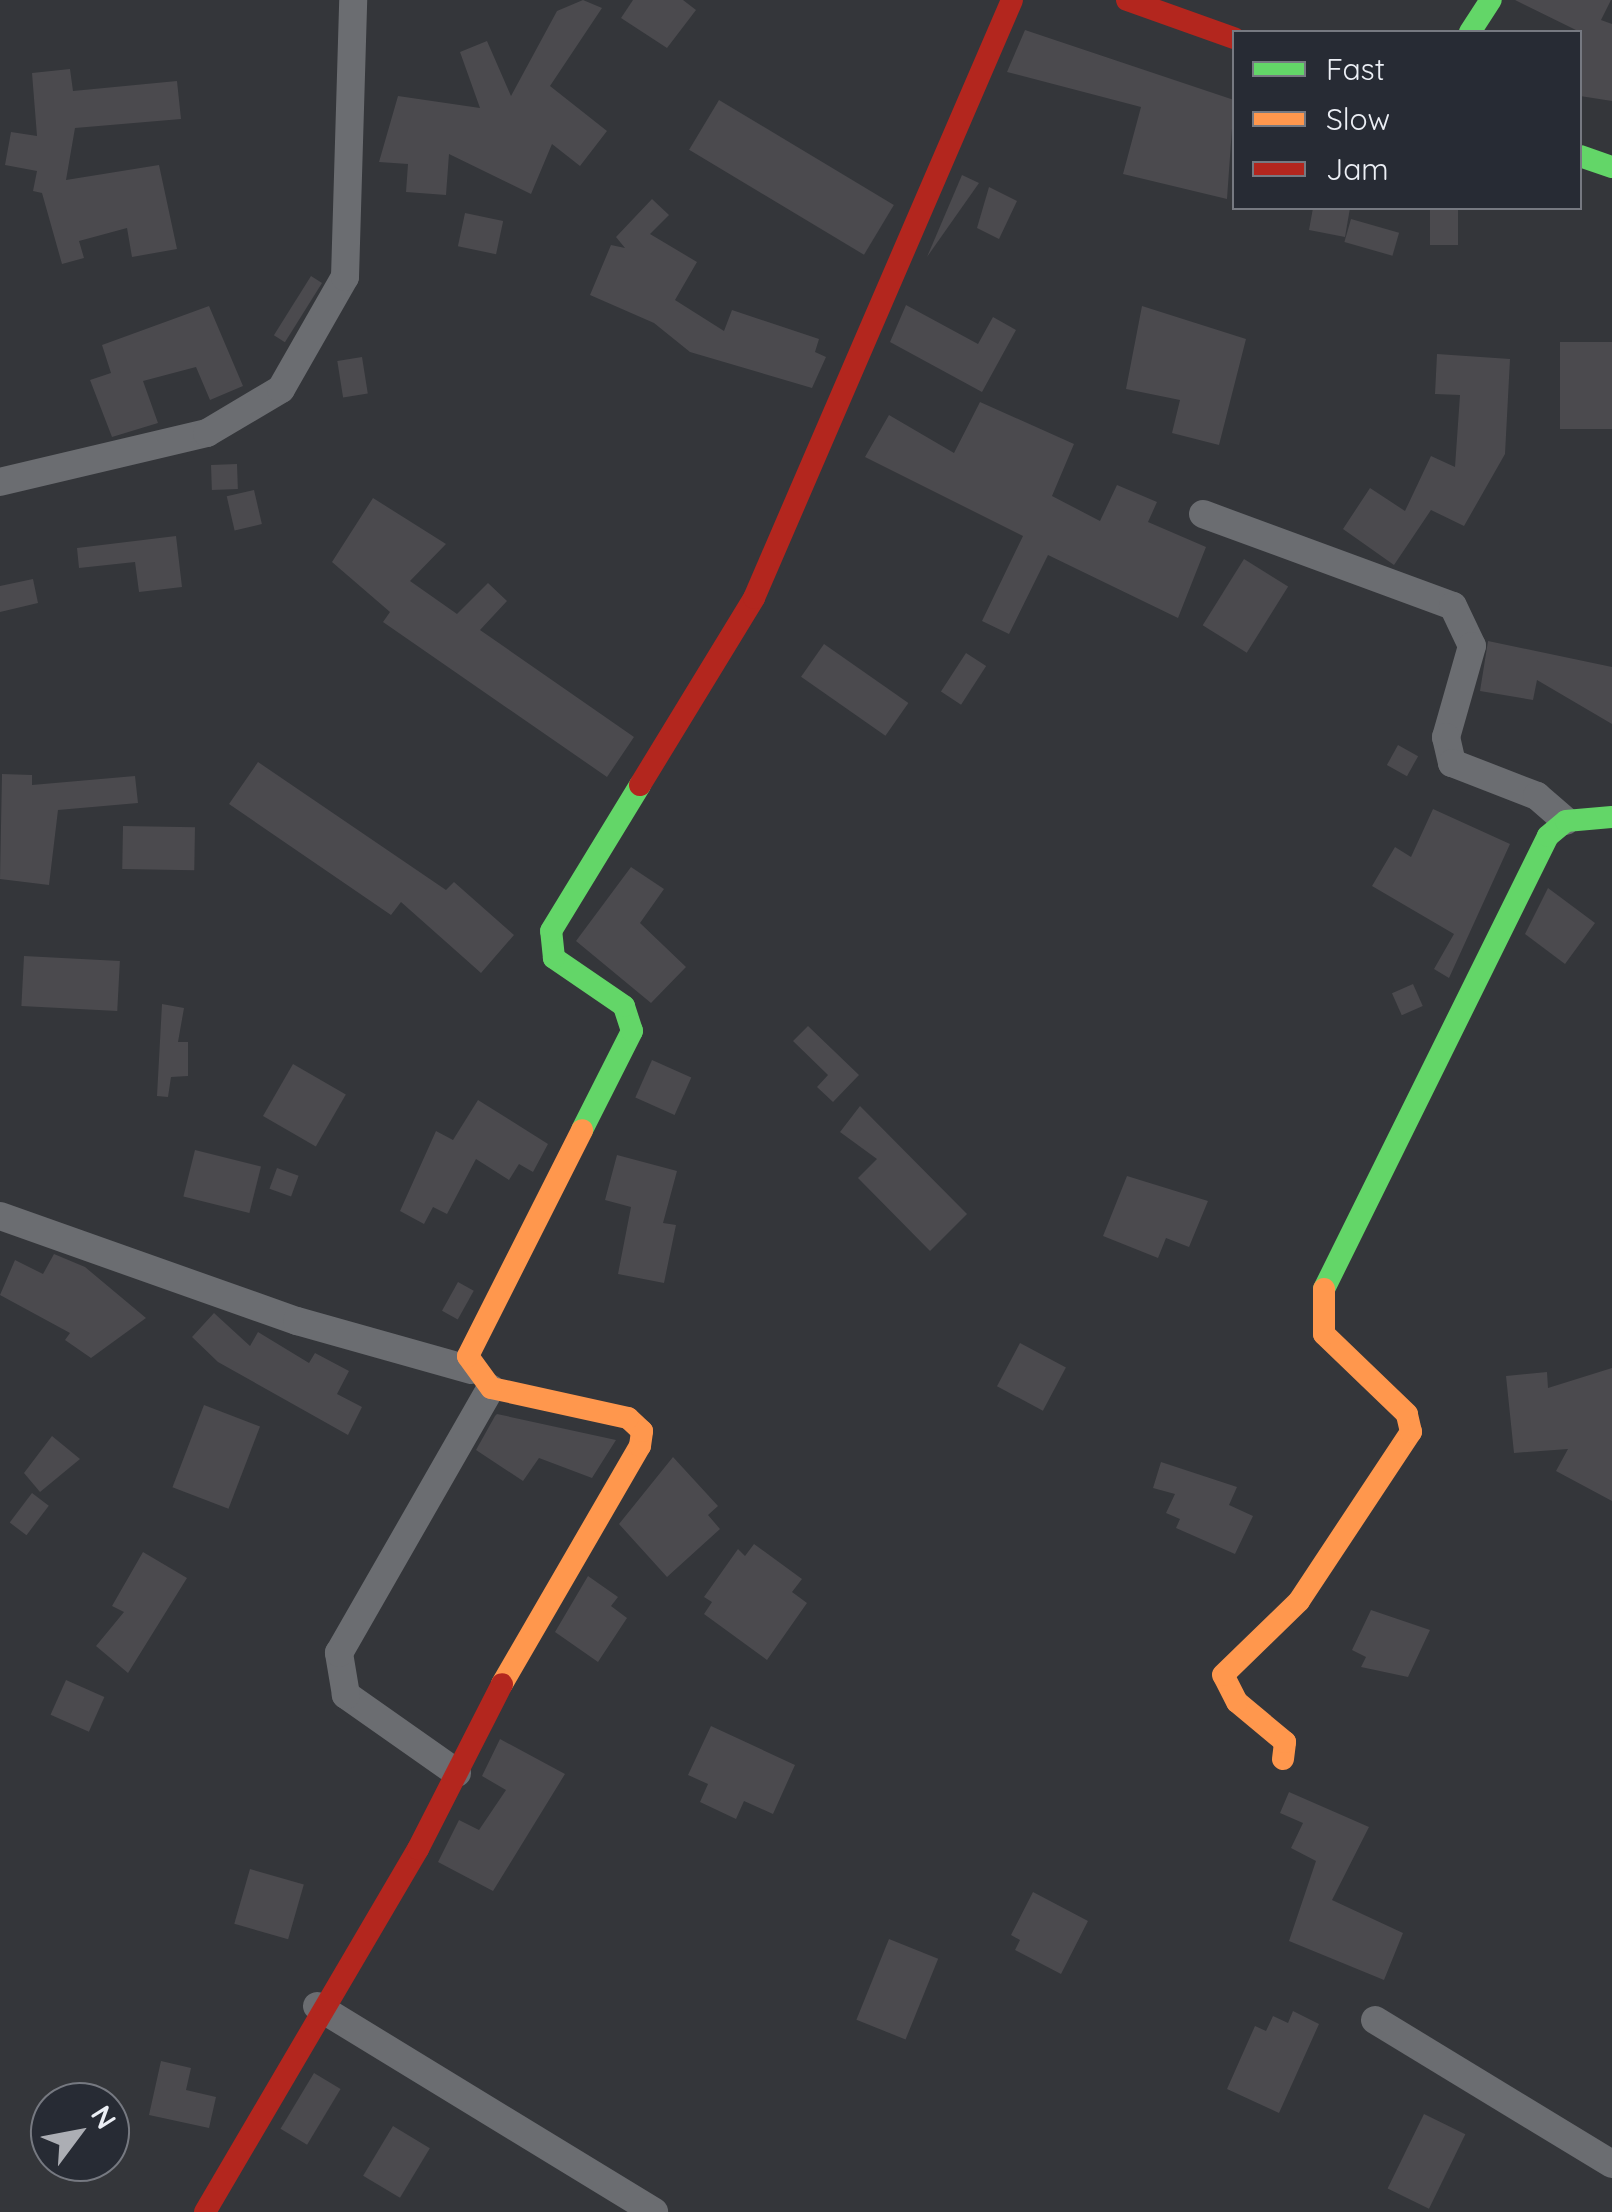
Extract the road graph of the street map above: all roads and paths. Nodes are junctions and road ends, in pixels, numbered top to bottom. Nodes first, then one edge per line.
1 (353, 0) edge
2 (1012, 0) edge
3 (1127, 0) edge
4 (1491, 0) edge
5 (1159, 5) edge
6 (1471, 30) edge
7 (1232, 37) edge
8 (1582, 157) edge
9 (1612, 167) edge
10 (0, 482) edge
11 (1203, 514) dead end
12 (1612, 817) edge
13 (1566, 821) junction
14 (0, 1216) edge
15 (481, 1379) junction
16 (1283, 1759) dead end
17 (457, 1773) junction
18 (318, 2006) junction
19 (1375, 2020) dead end
20 (1612, 2164) edge
21 (648, 2210) edge
22 (204, 2212) edge

1 - 10 street
2 - 15 street
3 - 5 street
4 - 6 street
5 - 7 street
8 - 9 street
11 - 13 street
12 - 13 street
13 - 16 street
14 - 15 street
15 - 17 street
15 - 17 street
17 - 18 street
18 - 21 street
18 - 22 street
19 - 20 street

